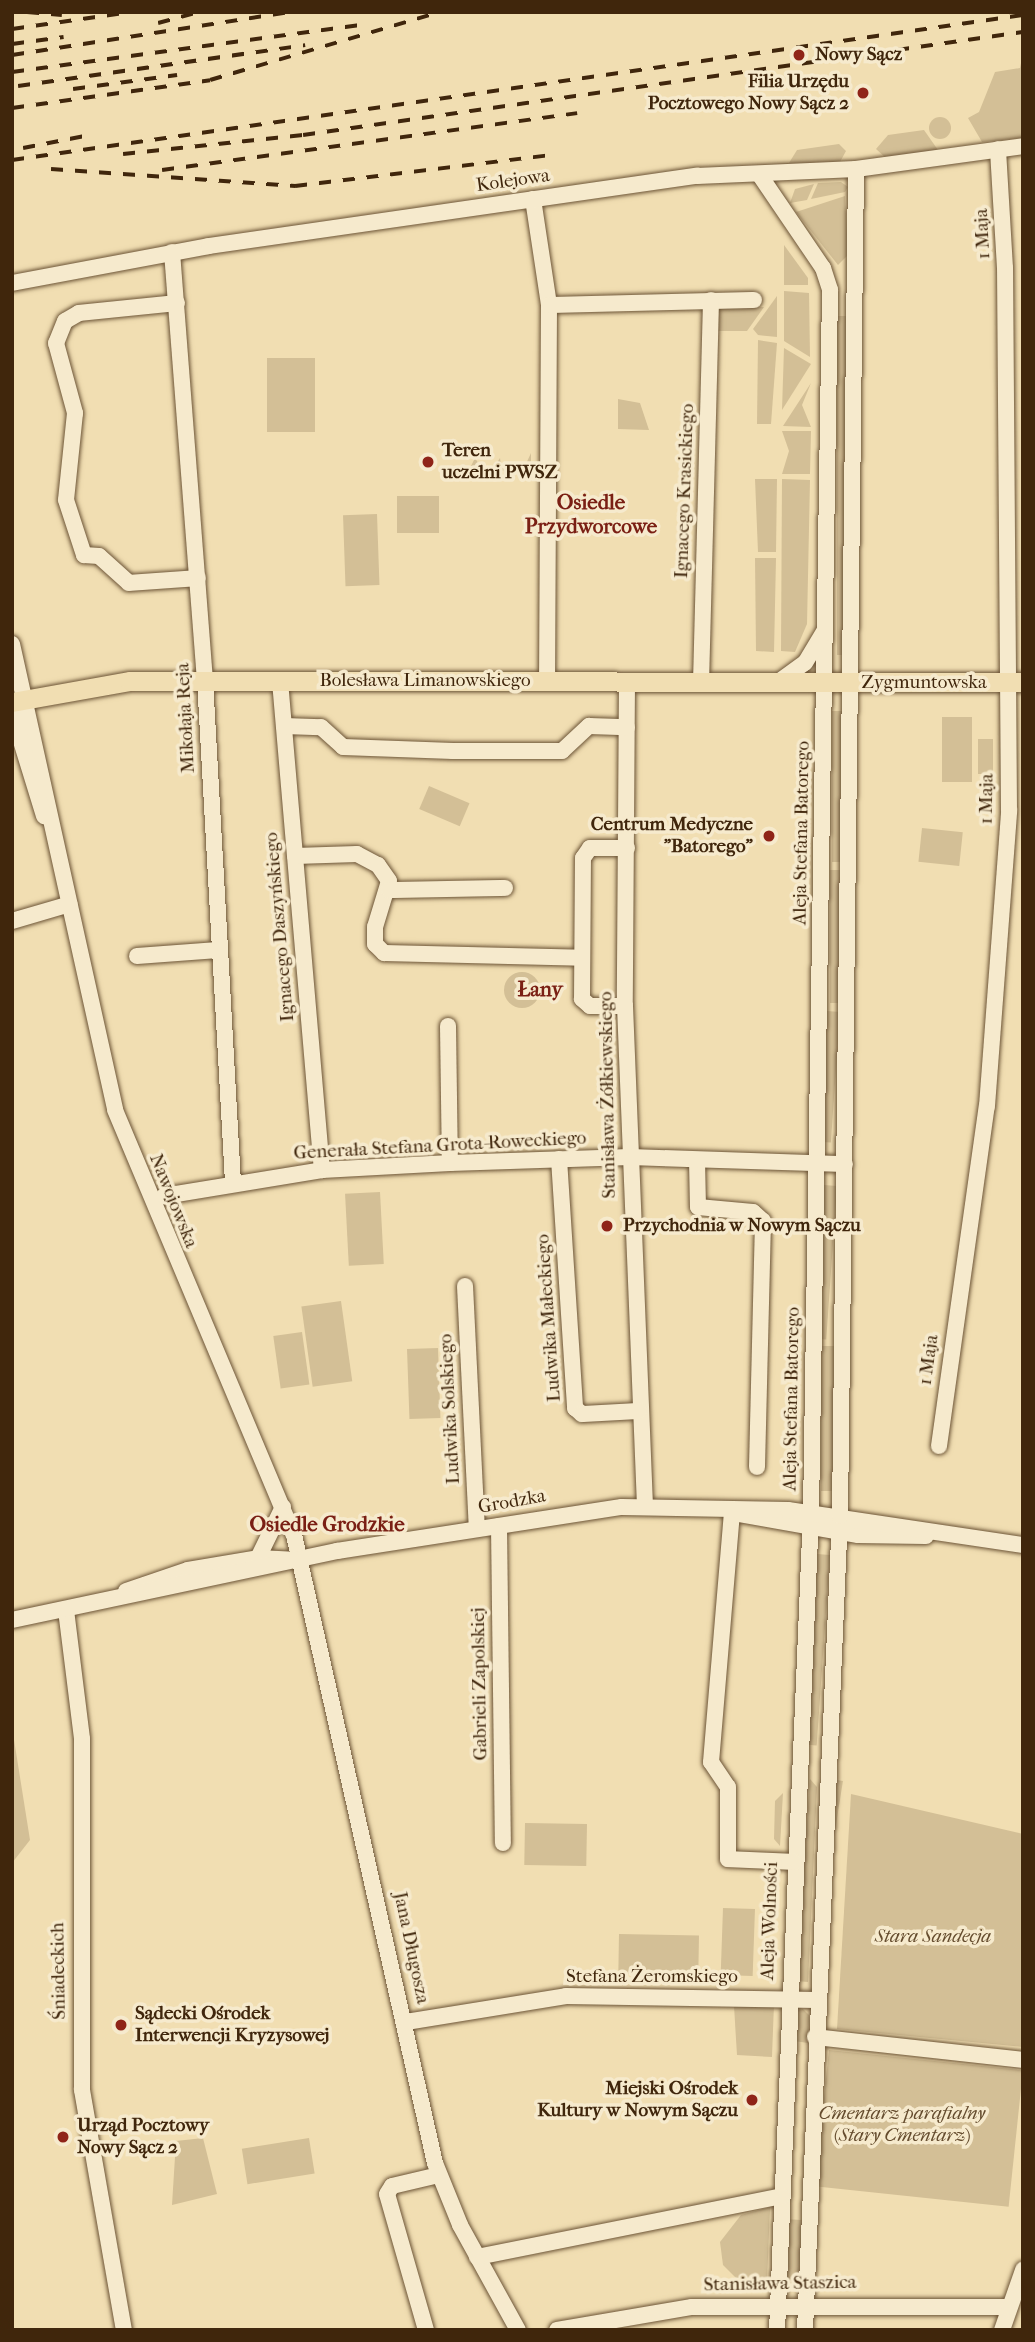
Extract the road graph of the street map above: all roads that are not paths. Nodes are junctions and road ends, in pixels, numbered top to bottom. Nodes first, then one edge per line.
1 (1023, 146) edge
2 (998, 149) junction
3 (856, 169) junction
4 (759, 174) junction
5 (533, 199) junction
6 (172, 252) junction
7 (12, 283) edge
8 (711, 300) junction
9 (754, 300) dead end
10 (177, 303) junction
11 (549, 305) junction
12 (1015, 375) edge
13 (1015, 475) edge
14 (1015, 575) edge
15 (198, 578) junction
16 (827, 625) junction
17 (12, 644) edge
18 (205, 680) junction
19 (280, 681) junction
20 (547, 681) junction
21 (627, 682) junction
22 (1016, 682) edge
23 (701, 683) junction
24 (777, 683) junction
25 (825, 683) junction
26 (853, 683) junction
27 (15, 708) edge
28 (284, 726) junction
29 (627, 727) junction
30 (18, 751) edge
31 (55, 841) junction
32 (627, 848) junction
33 (295, 856) junction
34 (506, 888) dead end
35 (389, 890) junction
36 (70, 904) junction
37 (12, 921) edge
38 (218, 950) junction
39 (137, 956) dead end
40 (582, 958) junction
41 (625, 1006) junction
42 (448, 1026) dead end
43 (630, 1157) junction
44 (559, 1160) junction
45 (697, 1160) junction
46 (450, 1163) junction
47 (817, 1164) junction
48 (845, 1164) junction
49 (322, 1170) junction
50 (233, 1183) junction
51 (164, 1196) dead end
52 (464, 1286) dead end
53 (639, 1411) junction
54 (939, 1446) dead end
55 (757, 1467) dead end
56 (283, 1507) junction
57 (645, 1507) junction
58 (732, 1512) junction
59 (811, 1520) junction
60 (839, 1524) junction
61 (499, 1526) junction
62 (477, 1529) junction
63 (1023, 1545) edge
64 (258, 1558) junction
65 (302, 1561) junction
66 (105, 1602) junction
67 (66, 1610) junction
68 (12, 1620) edge
69 (503, 1843) dead end
70 (794, 1862) junction
71 (788, 2000) junction
72 (817, 2000) junction
73 (406, 2022) junction
74 (816, 2037) junction
75 (1023, 2060) edge
76 (439, 2175) junction
77 (782, 2196) junction
78 (477, 2257) junction
79 (1023, 2270) edge
80 (778, 2305) junction
81 (805, 2305) junction
82 (1006, 2307) junction
83 (124, 2330) edge
84 (426, 2330) edge
85 (518, 2330) edge
86 (558, 2330) edge
87 (778, 2330) edge
88 (805, 2330) edge
89 (1002, 2330) edge

1 - 2 street, Kolejowa
2 - 3 street, Kolejowa
2 - 12 street, 1 Maja
3 - 4 street, Kolejowa
3 - 26 street
4 - 5 street, Kolejowa
4 - 16 street, Aleja Stefana Batorego
5 - 6 street, Kolejowa
5 - 11 street
6 - 7 street, Kolejowa
6 - 10 street, Mikołaja Reja
8 - 9 street
8 - 11 street
8 - 23 street, Ignacego Krasickiego
10 - 15 street, Mikołaja Reja
10 - 15 street
11 - 20 street
12 - 13 street, 1 Maja
13 - 14 street, 1 Maja
14 - 22 street, 1 Maja
15 - 18 street, Mikołaja Reja
16 - 24 street
16 - 25 street, Aleja Stefana Batorego
17 - 27 street, Nawojowska
18 - 19 main road, Bolesława Limanowskiego
18 - 27 main road, Bolesława Limanowskiego
18 - 38 street, Mikołaja Reja
19 - 20 main road, Bolesława Limanowskiego
19 - 28 street, Ignacego Daszyńskiego
20 - 21 main road, Bolesława Limanowskiego
21 - 23 main road, Bolesława Limanowskiego
21 - 29 street, Stanisława Żółkiewskiego
22 - 26 main road, Zygmuntowska
22 - 54 street, 1 Maja
23 - 24 main road, Bolesława Limanowskiego
24 - 25 main road, Bolesława Limanowskiego
25 - 26 main road, Zygmuntowska
25 - 47 street, Aleja Stefana Batorego
26 - 48 street
27 - 30 street, Nawojowska
27 - 31 street, Nawojowska
28 - 29 street
28 - 33 street, Ignacego Daszyńskiego
29 - 32 street, Stanisława Żółkiewskiego
30 - 31 street, Nawojowska
31 - 36 street, Nawojowska
32 - 40 street
32 - 41 street, Stanisława Żółkiewskiego
33 - 35 street
33 - 49 street, Ignacego Daszyńskiego
34 - 35 street
35 - 40 street
36 - 37 street
36 - 56 street, Nawojowska
38 - 39 street
38 - 50 street, Mikołaja Reja
40 - 41 street
41 - 43 street, Stanisława Żółkiewskiego
42 - 46 street
43 - 44 street, Generała Stefana Grota-Roweckiego
43 - 45 street, Generała Stefana Grota-Roweckiego
43 - 53 street, Stanisława Żółkiewskiego
44 - 46 street, Generała Stefana Grota-Roweckiego
44 - 53 street, Ludwika Małeckiego
45 - 47 street, Generała Stefana Grota-Roweckiego
45 - 55 street
46 - 49 street, Generała Stefana Grota-Roweckiego
47 - 48 street, Generała Stefana Grota-Roweckiego
47 - 59 street, Aleja Stefana Batorego
48 - 60 street
49 - 50 street, Generała Stefana Grota-Roweckiego
50 - 51 street, Generała Stefana Grota-Roweckiego
52 - 62 street, Ludwika Solskiego
53 - 57 street, Stanisława Żółkiewskiego
56 - 64 street
56 - 65 street, Nawojowska
57 - 58 street, Grodzka
57 - 61 street, Grodzka
58 - 59 street, Grodzka
58 - 70 street
59 - 60 street, Grodzka
59 - 70 street, Aleja Wolności
60 - 63 street, Grodzka
60 - 72 street
61 - 62 street, Grodzka
61 - 69 street, Gabrieli Zapolskiej
62 - 65 street, Grodzka
64 - 65 street
64 - 66 street
65 - 66 street
65 - 73 street, Jana Długosza
66 - 67 street
67 - 68 street
67 - 83 street, Śniadeckich
70 - 71 street, Aleja Wolności
71 - 72 street, Stefana Żeromskiego
71 - 73 street, Stefana Żeromskiego
71 - 77 street, Aleja Wolności
72 - 74 street
73 - 76 street, Jana Długosza
74 - 75 street
74 - 81 street
76 - 78 street, Jana Długosza
76 - 84 street
77 - 78 street
77 - 80 street, Aleja Wolności
78 - 85 street, Jana Długosza
79 - 82 street
80 - 81 street, Stanisława Staszica
80 - 86 street, Stanisława Staszica
80 - 87 street, Aleja Wolności
81 - 82 street, Stanisława Staszica
81 - 88 street
82 - 89 street

